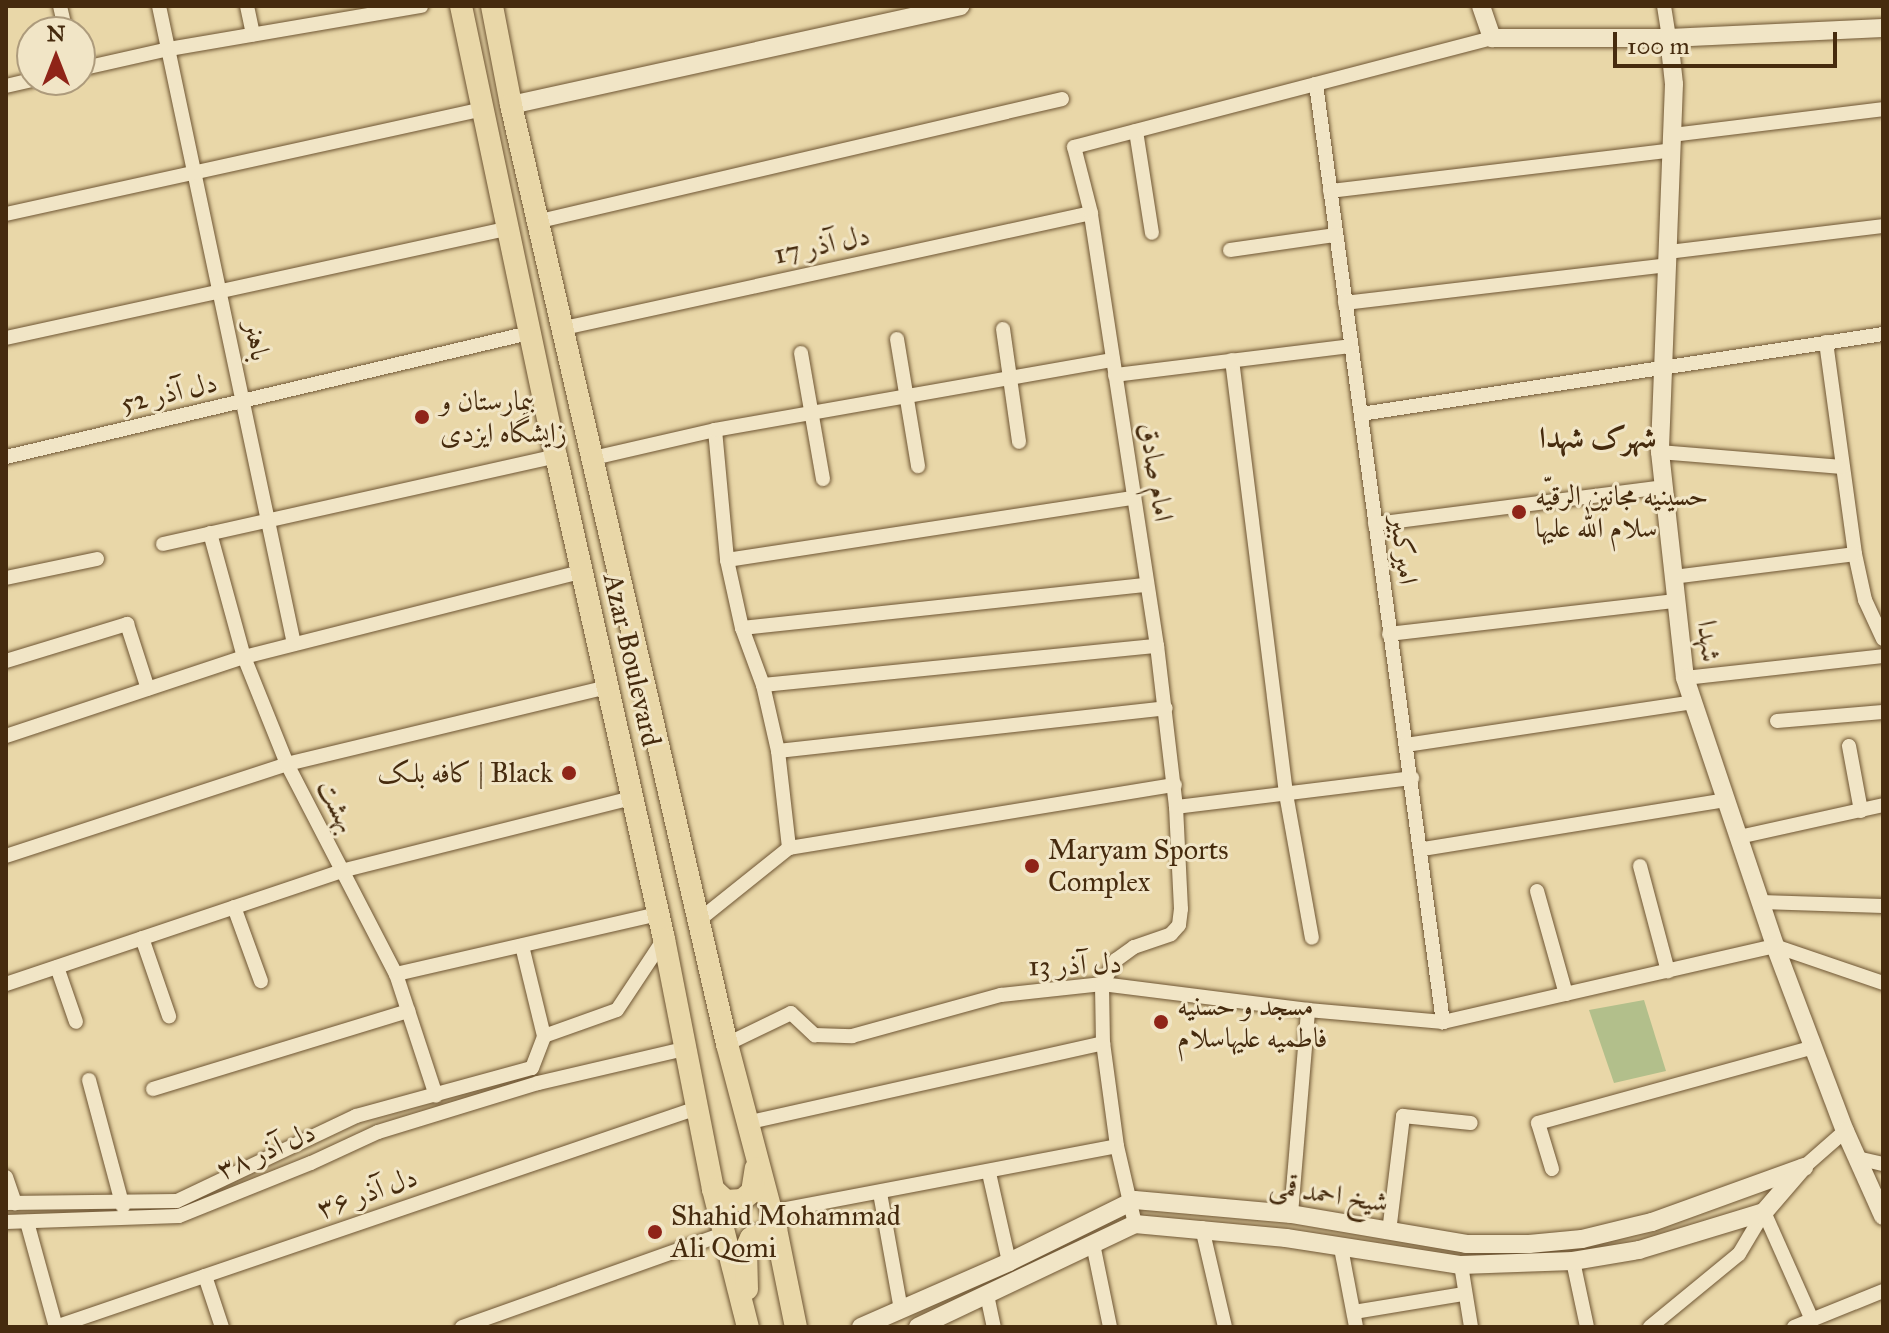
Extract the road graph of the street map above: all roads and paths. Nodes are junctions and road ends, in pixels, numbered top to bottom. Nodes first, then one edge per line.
1 (159, 6) edge
2 (247, 6) edge
3 (421, 6) edge
4 (461, 6) edge
5 (492, 6) edge
6 (960, 6) edge
7 (1481, 6) edge
8 (1664, 6) edge
9 (1883, 28) edge
10 (253, 34) junction
11 (1492, 38) junction
12 (1669, 38) junction
13 (169, 49) junction
14 (96, 65) edge
15 (1316, 84) junction
16 (1062, 99) dead end
17 (511, 105) junction
18 (482, 109) junction
19 (1883, 109) edge
20 (1136, 131) junction
21 (1672, 142) junction
22 (195, 172) junction
23 (1330, 191) junction
24 (1091, 213) junction
25 (6, 214) edge
26 (540, 221) junction
27 (1883, 226) edge
28 (506, 229) junction
29 (1152, 233) dead end
30 (1336, 235) junction
31 (1230, 250) dead end
32 (1668, 258) junction
33 (220, 291) junction
34 (1345, 303) junction
35 (564, 328) junction
36 (1003, 329) dead end
37 (529, 333) junction
38 (1883, 334) edge
39 (6, 338) edge
40 (897, 339) dead end
41 (1826, 342) junction
42 (1351, 346) junction
43 (801, 353) dead end
44 (1232, 360) junction
45 (1663, 367) junction
46 (1114, 368) junction
47 (1011, 378) junction
48 (907, 396) junction
49 (243, 402) junction
50 (811, 413) junction
51 (1361, 414) junction
52 (715, 430) junction
53 (1019, 442) dead end
54 (1660, 452) junction
55 (556, 456) junction
56 (6, 457) edge
57 (593, 458) junction
58 (918, 466) dead end
59 (1841, 467) junction
60 (823, 479) dead end
61 (1664, 487) junction
62 (1134, 498) junction
63 (266, 521) junction
64 (1375, 524) junction
65 (210, 533) junction
66 (163, 544) dead end
67 (1855, 554) junction
68 (97, 559) dead end
69 (727, 560) junction
70 (581, 572) junction
71 (1673, 577) junction
72 (6, 578) edge
73 (1147, 585) junction
74 (1675, 601) junction
75 (742, 628) junction
76 (1389, 634) junction
77 (1883, 639) edge
78 (294, 644) junction
79 (1157, 646) junction
80 (1883, 656) edge
81 (244, 657) junction
82 (6, 661) edge
83 (1685, 678) junction
84 (763, 685) junction
85 (607, 687) junction
86 (148, 689) junction
87 (1693, 702) junction
88 (1166, 708) junction
89 (1883, 712) edge
90 (1777, 721) dead end
91 (6, 736) edge
92 (1406, 745) junction
93 (1849, 746) dead end
94 (778, 751) junction
95 (287, 764) junction
96 (1412, 778) junction
97 (1175, 785) junction
98 (1286, 794) junction
99 (632, 798) junction
100 (1726, 800) junction
101 (1883, 805) edge
102 (1176, 807) junction
103 (1861, 811) junction
104 (1739, 837) junction
105 (789, 848) junction
106 (1423, 849) junction
107 (6, 856) edge
108 (1640, 866) dead end
109 (341, 871) junction
110 (1537, 891) dead end
111 (1761, 902) junction
112 (1883, 906) edge
113 (234, 907) junction
114 (658, 914) junction
115 (699, 920) junction
116 (142, 938) junction
117 (1312, 938) dead end
118 (664, 939) junction
119 (522, 946) junction
120 (1775, 946) junction
121 (57, 967) junction
122 (1668, 971) junction
123 (396, 974) junction
124 (261, 981) dead end
125 (1883, 983) edge
126 (6, 984) edge
127 (1102, 984) junction
128 (1566, 994) junction
129 (1308, 1010) junction
130 (408, 1011) junction
131 (169, 1016) dead end
132 (76, 1022) dead end
133 (1443, 1022) junction
134 (544, 1036) junction
135 (1103, 1043) junction
136 (727, 1044) junction
137 (1813, 1047) junction
138 (684, 1049) junction
139 (89, 1080) dead end
140 (153, 1089) dead end
141 (436, 1096) junction
142 (697, 1108) junction
143 (746, 1123) junction
144 (1471, 1123) dead end
145 (1845, 1131) junction
146 (1117, 1146) junction
147 (753, 1151) junction
148 (1857, 1158) junction
149 (1883, 1164) edge
150 (1804, 1167) junction
151 (1552, 1169) dead end
152 (989, 1173) junction
153 (6, 1177) edge
154 (713, 1189) junction
155 (880, 1193) junction
156 (121, 1201) junction
157 (10, 1203) edge
158 (1127, 1203) junction
159 (1764, 1212) junction
160 (1291, 1214) junction
161 (1883, 1216) edge
162 (126, 1217) junction
163 (774, 1220) junction
164 (6, 1222) edge
165 (27, 1222) junction
166 (1135, 1224) junction
167 (1202, 1228) junction
168 (1389, 1232) junction
169 (723, 1234) junction
170 (1093, 1244) junction
171 (1529, 1244) junction
172 (1341, 1248) junction
173 (1573, 1261) junction
174 (1009, 1262) junction
175 (1530, 1263) junction
176 (1461, 1265) junction
177 (205, 1276) junction
178 (1883, 1291) edge
179 (1463, 1294) junction
180 (987, 1295) junction
181 (901, 1310) junction
182 (1355, 1320) edge
183 (1812, 1320) junction
184 (55, 1327) edge
185 (222, 1327) edge
186 (462, 1327) edge
187 (749, 1327) edge
188 (796, 1327) edge
189 (861, 1327) edge
190 (918, 1327) edge
191 (994, 1327) edge
192 (1110, 1327) edge
193 (1225, 1327) edge
194 (1471, 1327) edge
195 (1587, 1327) edge
196 (1650, 1327) edge
197 (1794, 1327) edge

1 - 13 street, باهنر
2 - 10 street
3 - 10 street
4 - 18 main road, Azar Boulevard
5 - 17 main road, Azar Boulevard
6 - 17 street
7 - 11 street
8 - 12 street
9 - 12 street
10 - 13 street
11 - 12 street
11 - 15 street
12 - 21 street, شهدا
13 - 14 street
13 - 22 street, باهنر
15 - 20 street
15 - 23 street, امیرکبیر
16 - 26 street
17 - 26 main road, Azar Boulevard
18 - 22 street
18 - 28 main road, Azar Boulevard
19 - 21 street
20 - 24 street, امام صادق
20 - 29 street
21 - 23 street
21 - 32 street, شهدا
22 - 25 street
22 - 33 street, باهنر
23 - 30 street, امیرکبیر
24 - 35 street, دل آذر 17
24 - 46 street, امام صادق
26 - 35 main road, Azar Boulevard
27 - 32 street
28 - 33 street
28 - 37 main road, Azar Boulevard
30 - 31 street
30 - 34 street, امیرکبیر
32 - 34 street
32 - 45 street, شهدا
33 - 39 street
33 - 49 street, باهنر
34 - 42 street, امیرکبیر
35 - 57 main road, Azar Boulevard
36 - 47 street
37 - 49 street, دل آذر 52
37 - 55 main road, Azar Boulevard
38 - 41 street
40 - 48 street
41 - 45 street
41 - 59 street
42 - 44 street
42 - 51 street, امیرکبیر
43 - 50 street
44 - 46 street
44 - 98 street
45 - 51 street
45 - 54 street, شهدا
46 - 47 street
46 - 62 street, امام صادق
47 - 48 street
47 - 53 street
48 - 50 street
48 - 58 street
49 - 56 street, دل آذر 52
49 - 63 street, باهنر
50 - 52 street
50 - 60 street
51 - 64 street, امیرکبیر
52 - 57 street
52 - 69 street
54 - 59 street
54 - 61 street, شهدا
55 - 63 street
55 - 70 main road, Azar Boulevard
57 - 115 main road, Azar Boulevard
59 - 67 street
61 - 64 street
61 - 71 street, شهدا
62 - 69 street
62 - 73 street, امام صادق
63 - 65 street
63 - 78 street, باهنر
64 - 76 street, امیرکبیر
65 - 66 street
65 - 81 street, بهشت
67 - 71 street
67 - 77 street
68 - 72 street
69 - 75 street
70 - 78 street
70 - 85 main road, Azar Boulevard
71 - 74 street, شهدا
73 - 75 street
73 - 79 street, امام صادق
74 - 76 street
74 - 83 street, شهدا
75 - 84 street
76 - 92 street, امیرکبیر
78 - 81 street
79 - 84 street
79 - 88 street, امام صادق
80 - 83 street
81 - 86 street
81 - 95 street, بهشت
82 - 86 street
83 - 87 street, شهدا
84 - 94 street
85 - 95 street
85 - 99 main road, Azar Boulevard
86 - 91 street
87 - 92 street
87 - 100 street, شهدا
88 - 94 street
88 - 97 street, امام صادق
89 - 90 street
92 - 96 street, امیرکبیر
93 - 103 street
94 - 105 street
95 - 107 street
95 - 109 street, بهشت
96 - 98 street
96 - 106 street, امیرکبیر
97 - 102 street, امام صادق
97 - 105 street
98 - 102 street
98 - 117 street
99 - 109 street
99 - 114 main road, Azar Boulevard
100 - 104 street, شهدا
100 - 106 street
101 - 103 street
102 - 127 street, امام صادق
103 - 104 street
104 - 111 street, شهدا
105 - 115 street
106 - 133 street, امیرکبیر
108 - 122 street
109 - 113 street
109 - 123 street, بهشت
110 - 128 street
111 - 112 street
111 - 120 street, شهدا
113 - 116 street
113 - 124 street
114 - 118 main road, Azar Boulevard
114 - 119 street
115 - 136 main road, Azar Boulevard
116 - 121 street
116 - 131 street
118 - 134 street
118 - 138 main road, Azar Boulevard
119 - 123 street
119 - 134 street
120 - 122 street, دل آذر 13
120 - 125 street
120 - 137 street, شهدا
121 - 126 street
121 - 132 street
122 - 128 street, دل آذر 13
123 - 130 street, بهشت
127 - 129 street, دل آذر 13
127 - 135 street
127 - 136 street, دل آذر 13
128 - 133 street, دل آذر 13
129 - 133 street, دل آذر 13
129 - 160 street
130 - 140 street
130 - 141 street, بهشت
134 - 141 street, دل آذر ۳۸
135 - 143 street
135 - 146 street
136 - 143 main road, Azar Boulevard
137 - 145 street, شهدا
137 - 151 street
138 - 142 main road, Azar Boulevard
138 - 162 street, دل آذر ۳۸
139 - 156 street
141 - 156 street, دل آذر ۳۸
142 - 154 main road, Azar Boulevard
142 - 177 street, دل آذر ۳۶
143 - 147 main road, Azar Boulevard
144 - 168 street
145 - 148 street, شهدا
145 - 150 street, شیخ احمد قمی
146 - 152 street
146 - 158 street
147 - 154 main road
147 - 163 main road, Azar Boulevard
148 - 149 street
148 - 161 street, شهدا
150 - 159 street, شیخ احمد قمی
150 - 171 street, شیخ احمد قمی
152 - 155 street
152 - 174 street
153 - 157 street
154 - 169 main road, Azar Boulevard
155 - 163 street
155 - 181 street
156 - 157 street, دل آذر ۳۸
156 - 162 street
158 - 160 street, شیخ احمد قمی
158 - 166 street
158 - 174 street, شیخ احمد قمی
159 - 173 street, شیخ احمد قمی
159 - 183 street
159 - 196 street
160 - 168 street, شیخ احمد قمی
162 - 165 street, دل آذر ۳۸
163 - 187 main road
163 - 188 main road, Azar Boulevard
164 - 165 street, دل آذر ۳۸
165 - 184 street
166 - 167 street, شیخ احمد قمی
166 - 170 street, شیخ احمد قمی
167 - 172 street, شیخ احمد قمی
167 - 193 street
168 - 171 street, شیخ احمد قمی
169 - 186 street
169 - 187 main road, Azar Boulevard
170 - 180 street, شیخ احمد قمی
170 - 192 street
171 - 175 street
172 - 176 street, شیخ احمد قمی
172 - 182 street
173 - 175 street, شیخ احمد قمی
173 - 195 street
174 - 181 street, شیخ احمد قمی
175 - 176 street, شیخ احمد قمی
176 - 179 street
177 - 184 street, دل آذر ۳۶
177 - 185 street
178 - 183 street
179 - 182 street
179 - 194 street
180 - 190 street, شیخ احمد قمی
180 - 191 street
181 - 189 street, شیخ احمد قمی
183 - 197 street

